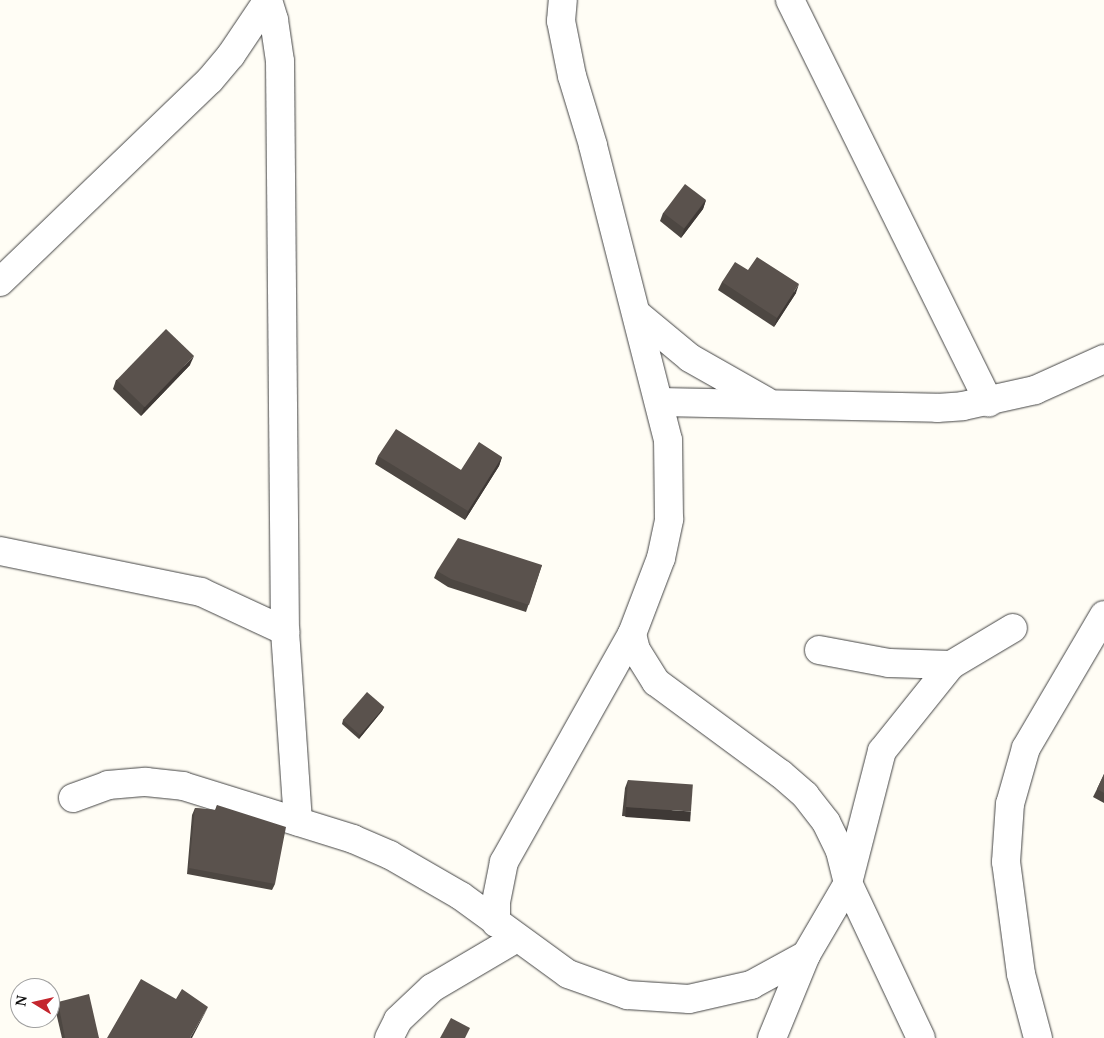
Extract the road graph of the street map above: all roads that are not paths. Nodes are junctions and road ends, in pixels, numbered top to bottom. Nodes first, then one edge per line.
1 (268, 0) edge
2 (563, 0) edge
3 (790, 0) edge
4 (0, 282) edge
5 (637, 314) junction
6 (1104, 359) edge
7 (660, 402) junction
8 (989, 402) junction
9 (772, 404) junction
10 (0, 551) edge
11 (1104, 615) edge
12 (1013, 628) dead end
13 (285, 631) junction
14 (632, 634) junction
15 (819, 650) dead end
16 (951, 665) junction
17 (73, 798) dead end
18 (298, 822) junction
19 (848, 883) junction
20 (507, 931) junction
21 (806, 955) junction
22 (389, 1038) edge
23 (772, 1038) edge
24 (921, 1038) edge
25 (1038, 1038) edge

1 - 4 street
1 - 13 street
2 - 5 street
3 - 8 street
5 - 7 street
5 - 9 street
6 - 8 street
7 - 9 street
7 - 14 street
8 - 9 street
10 - 13 street
11 - 25 street
12 - 16 street
13 - 18 street
14 - 19 street
14 - 20 street
15 - 16 street
16 - 19 street
17 - 18 street
18 - 20 street
19 - 21 street
19 - 24 street
20 - 21 street
20 - 22 street
21 - 23 street

